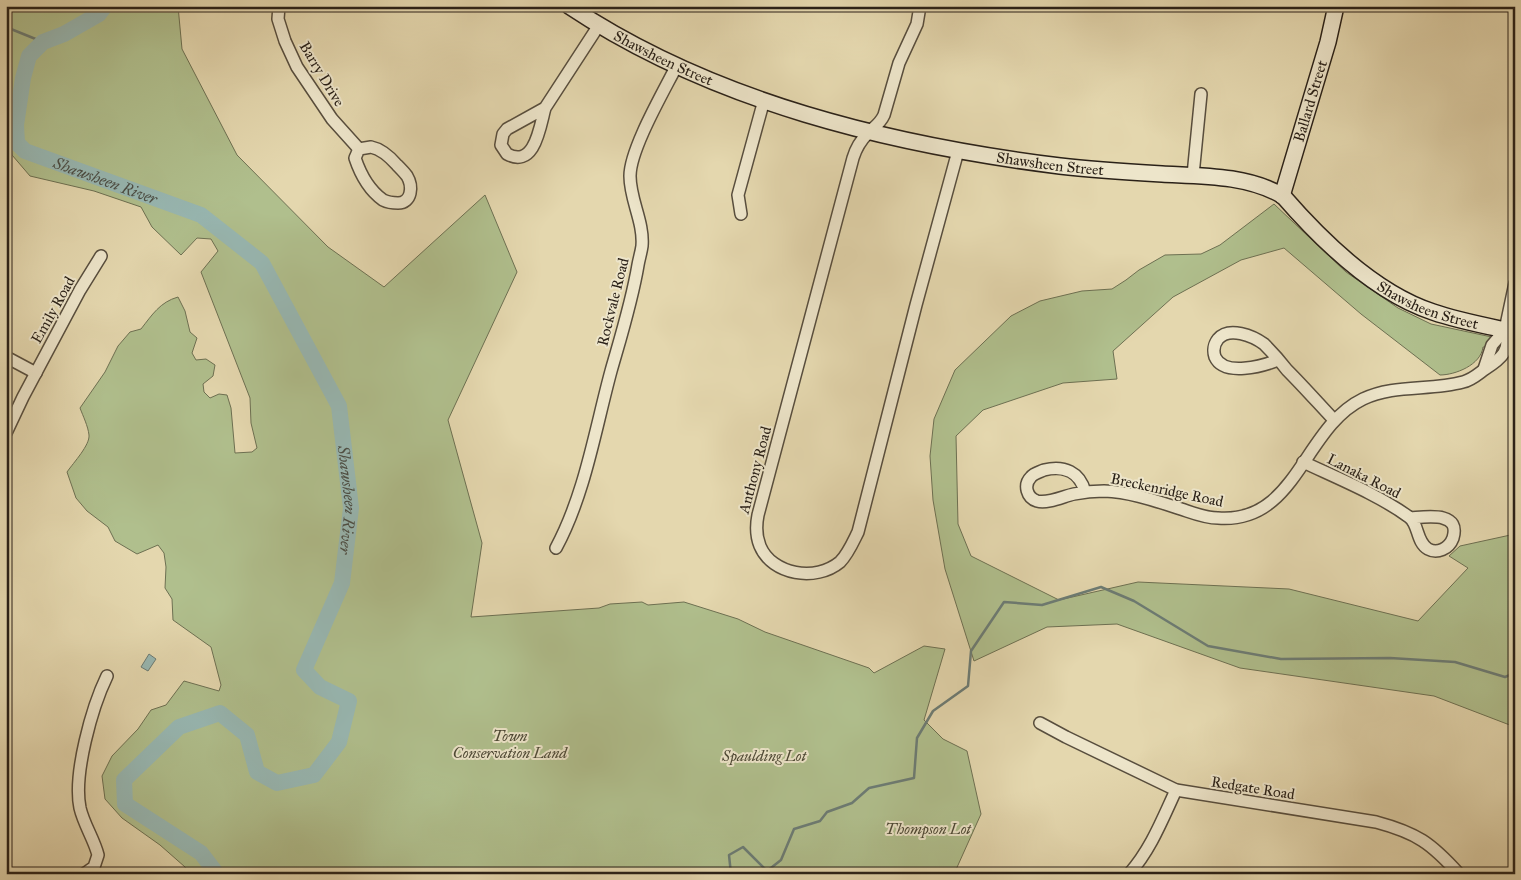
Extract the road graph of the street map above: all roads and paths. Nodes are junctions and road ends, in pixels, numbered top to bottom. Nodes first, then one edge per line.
1 (279, 6) edge
2 (569, 6) edge
3 (920, 6) edge
4 (1336, 6) edge
5 (599, 25) junction
6 (677, 65) junction
7 (1201, 94) dead end
8 (764, 100) junction
9 (545, 108) junction
10 (869, 132) junction
11 (359, 148) junction
12 (958, 151) junction
13 (1193, 175) junction
14 (1282, 196) junction
15 (741, 214) dead end
16 (101, 256) dead end
17 (1515, 283) edge
18 (1510, 331) edge
19 (6, 357) edge
20 (1278, 360) junction
21 (36, 373) junction
22 (1334, 420) junction
23 (6, 434) edge
24 (1303, 462) junction
25 (1085, 492) junction
26 (1411, 518) dead end
27 (556, 548) dead end
28 (107, 676) dead end
29 (1040, 724) dead end
30 (1176, 790) junction
31 (89, 870) edge
32 (1129, 874) edge
33 (1459, 874) edge

1 - 11 street, Barry Drive
2 - 5 main road, Shawsheen Street
3 - 10 street, Anthony Road
4 - 14 main road, Ballard Street
5 - 6 main road, Shawsheen Street
5 - 9 street
6 - 8 main road, Shawsheen Street
6 - 27 street, Rockvale Road
7 - 13 street
8 - 10 main road, Shawsheen Street
8 - 15 street
9 - 9 street
10 - 12 main road, Shawsheen Street
10 - 12 street, Anthony Road
11 - 11 street
12 - 13 main road, Shawsheen Street
13 - 14 main road, Shawsheen Street
14 - 18 main road, Shawsheen Street
16 - 21 street, Emily Road
17 - 18 street
18 - 22 street, Breckenridge Road
19 - 21 street
20 - 20 street
20 - 22 street
21 - 23 street, Emily Road
22 - 24 street, Breckenridge Road
24 - 25 street, Breckenridge Road
24 - 26 street, Lanaka Road
25 - 25 street, Breckenridge Road
28 - 31 street
29 - 30 street, Redgate Road
30 - 32 street
30 - 33 street, Redgate Road

